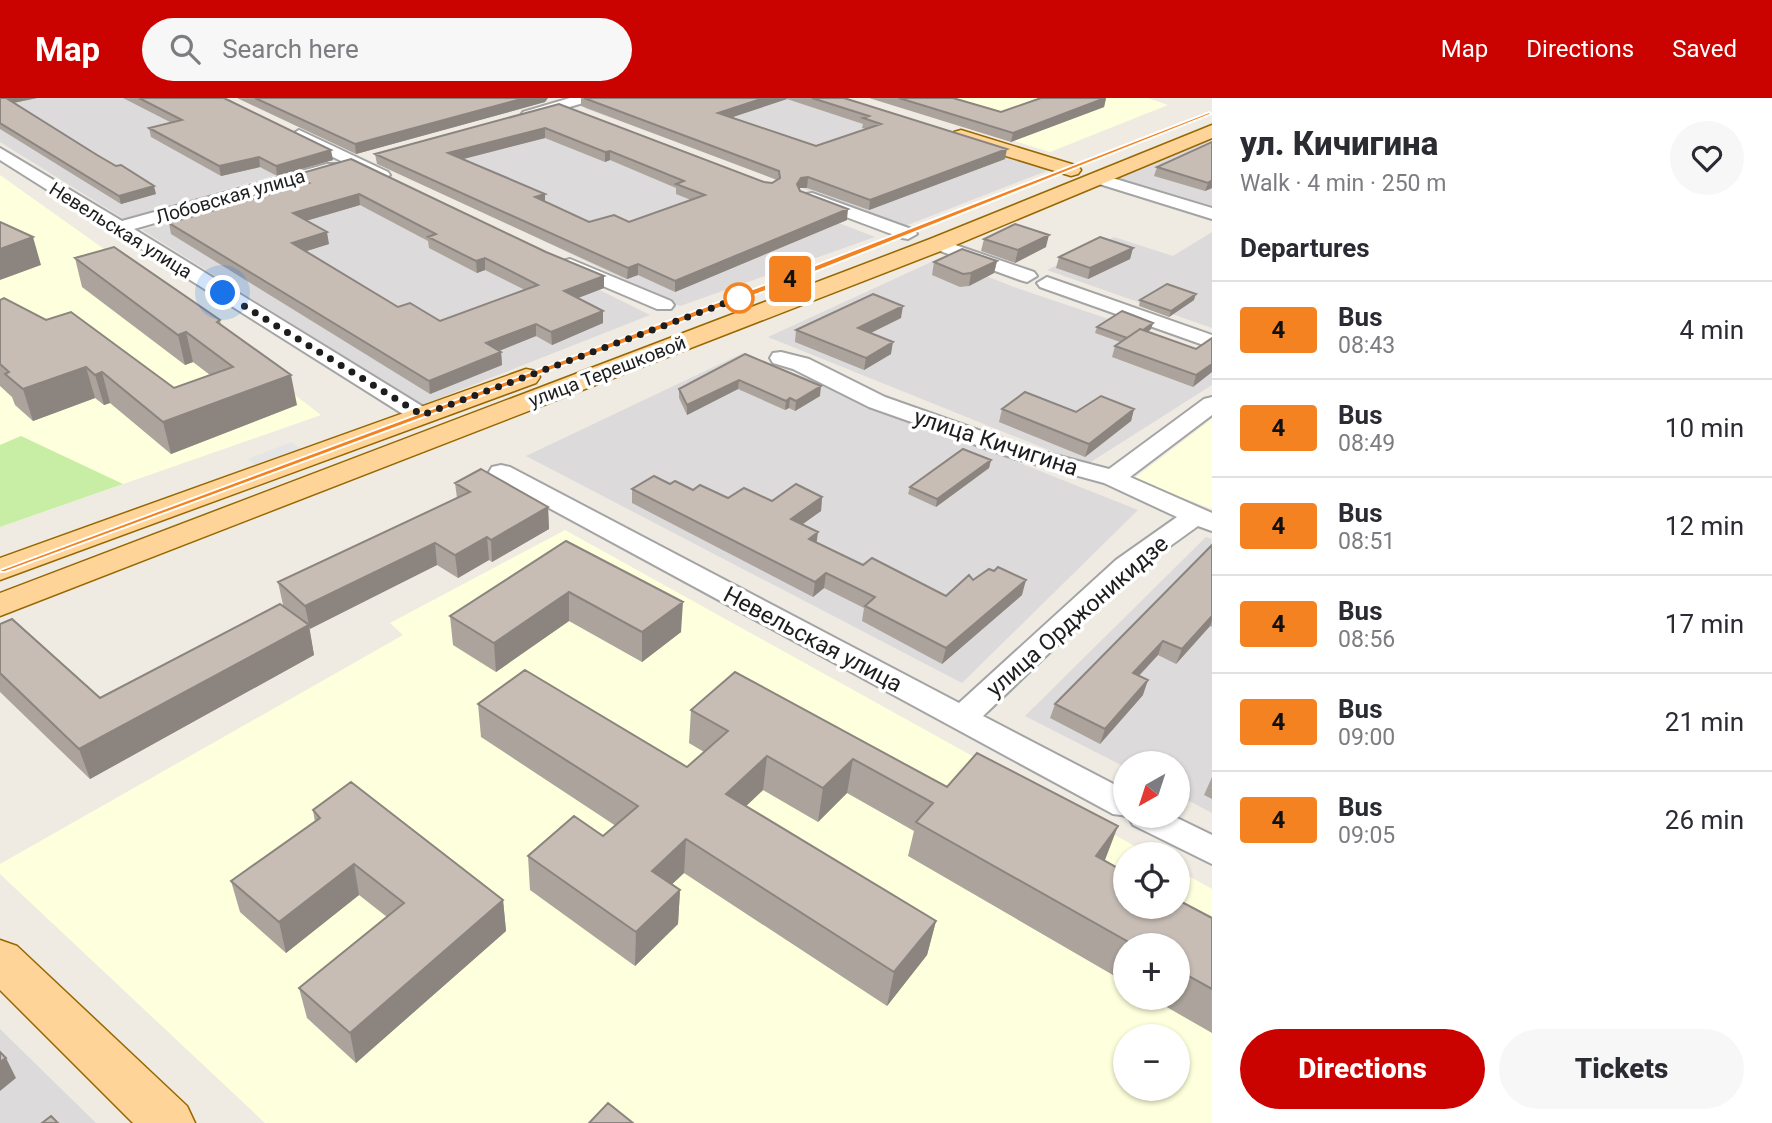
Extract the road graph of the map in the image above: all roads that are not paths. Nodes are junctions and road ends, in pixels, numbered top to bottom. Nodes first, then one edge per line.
1 (538, 98) edge
2 (585, 98) edge
3 (561, 106) junction
4 (1212, 114) edge
5 (587, 116) edge
6 (512, 119) edge
7 (281, 127) edge
8 (943, 130) edge
9 (1212, 131) edge
10 (0, 153) edge
11 (377, 155) edge
12 (353, 162) junction
13 (1071, 170) junction
14 (1099, 179) junction
15 (402, 185) edge
16 (806, 195) edge
17 (1212, 214) edge
18 (117, 228) junction
19 (928, 231) junction
20 (555, 257) edge
21 (1027, 276) dead end
22 (1046, 283) dead end
23 (664, 305) dead end
24 (1212, 342) edge
25 (781, 358) dead end
26 (1212, 404) edge
27 (422, 415) junction
28 (501, 472) dead end
29 (1112, 478) junction
30 (1204, 520) edge
31 (0, 570) edge
32 (0, 605) edge
33 (961, 719) junction
34 (1113, 799) edge
35 (1168, 828) edge
36 (1212, 851) edge
37 (0, 960) edge
38 (169, 1123) edge

1 - 3 street
2 - 3 street
3 - 5 street
3 - 6 street
4 - 13 main road, улица Терешковой
7 - 12 street
8 - 13 main road
9 - 14 main road, улица Терешковой
10 - 18 street, Невельская улица
11 - 12 street, Лобовская улица
12 - 15 street
12 - 18 street, Лобовская улица
13 - 19 main road, улица Терешковой
14 - 17 street
14 - 19 main road, улица Терешковой
16 - 19 street
18 - 27 street, Невельская улица
19 - 21 street
19 - 27 main road, улица Терешковой
19 - 32 main road, улица Терешковой
20 - 23 street
22 - 24 street
25 - 29 street, улица Кичигина
26 - 29 street
27 - 31 main road, улица Терешковой
28 - 33 street, Невельская улица
29 - 30 street, улица Кичигина
30 - 33 street, улица Орджоникидзе
33 - 34 street, Невельская улица
35 - 36 street
37 - 38 main road

